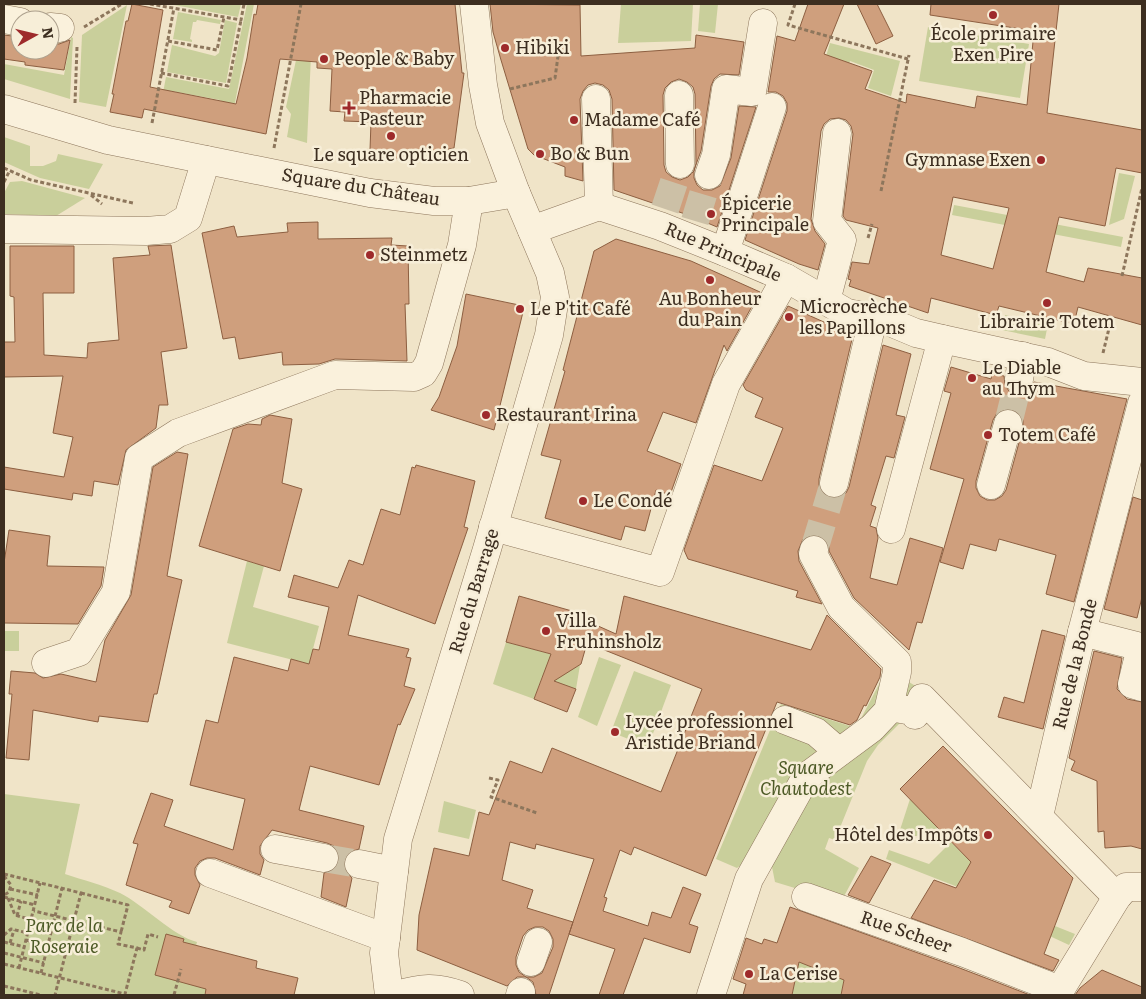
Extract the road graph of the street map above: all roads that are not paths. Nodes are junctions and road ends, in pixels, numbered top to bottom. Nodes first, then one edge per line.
1 (474, 4) edge
2 (763, 23) dead end
3 (679, 95) dead end
4 (596, 99) dead end
5 (772, 107) dead end
6 (4, 109) edge
7 (837, 133) dead end
8 (206, 160) junction
9 (680, 164) tunnel mouth
10 (709, 174) tunnel mouth
11 (516, 193) junction
12 (470, 201) junction
13 (598, 206) junction
14 (4, 230) edge
15 (532, 230) junction
16 (725, 252) junction
17 (786, 278) junction
18 (826, 301) junction
19 (873, 319) junction
20 (942, 339) junction
21 (1142, 382) edge
22 (1142, 403) edge
23 (1008, 424) tunnel mouth
24 (834, 483) tunnel mouth
25 (991, 485) dead end
26 (1132, 486) edge
27 (493, 527) junction
28 (891, 529) dead end
29 (814, 550) tunnel mouth
30 (1082, 632) junction
31 (46, 663) dead end
32 (1142, 687) edge
33 (890, 707) junction
34 (785, 720) dead end
35 (838, 752) junction
36 (1039, 816) junction
37 (275, 849) dead end
38 (324, 858) tunnel mouth
39 (359, 864) tunnel mouth
40 (394, 871) junction
41 (210, 873) dead end
42 (1142, 887) edge
43 (806, 897) dead end
44 (1117, 897) junction
45 (386, 938) junction
46 (1059, 992) edge
47 (389, 995) edge
48 (396, 995) edge
49 (460, 995) edge
50 (711, 995) edge

1 - 11 street, Rue du Barrage
2 - 10 street
3 - 9 street
4 - 13 street
5 - 16 street
6 - 8 street, Square du Château
7 - 18 street
8 - 12 street, Square du Château
8 - 14 street
11 - 12 street, Square du Château
11 - 15 street, Rue du Barrage
12 - 31 street
13 - 15 street
13 - 16 street, Rue Principale
15 - 27 street, Rue du Barrage
16 - 17 street, Rue Principale
17 - 18 street, Rue Principale
17 - 27 street
18 - 19 street, Rue Principale
19 - 20 street, Rue Principale
19 - 24 street
20 - 21 street, Rue Principale
20 - 28 street
22 - 26 street, Rue de la Bonde
23 - 25 street
26 - 30 street, Rue de la Bonde
27 - 40 street, Rue du Barrage
29 - 33 street
30 - 32 street
30 - 36 street, Rue de la Bonde
33 - 35 street
33 - 36 street
34 - 35 street
35 - 50 street
36 - 44 street
37 - 38 street
39 - 40 street
40 - 45 street, Rue du Barrage
41 - 45 street
42 - 44 street
43 - 46 street, Rue Scheer
44 - 46 street
45 - 47 street, Rue du Barrage
48 - 49 street

